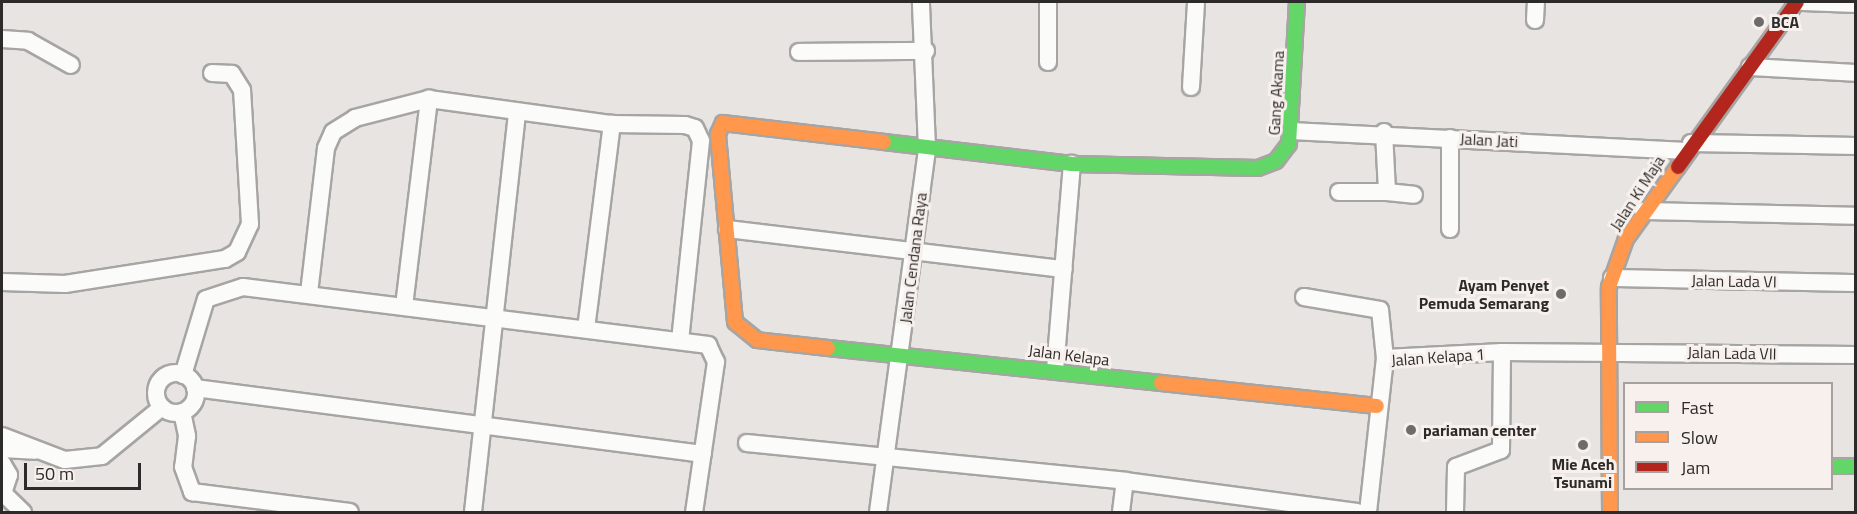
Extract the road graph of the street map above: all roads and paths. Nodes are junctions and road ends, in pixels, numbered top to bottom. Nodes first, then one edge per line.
1 (921, 2) edge
2 (1048, 2) edge
3 (1196, 2) edge
4 (1297, 2) edge
5 (1536, 2) edge
6 (1797, 2) edge
7 (1803, 2) edge
8 (1856, 4) edge
9 (1535, 20) dead end
10 (2, 39) edge
11 (926, 51) junction
12 (799, 52) dead end
13 (1048, 62) dead end
14 (71, 65) dead end
15 (1750, 67) junction
16 (212, 73) dead end
17 (1856, 73) edge
18 (1191, 87) dead end
19 (429, 99) junction
20 (517, 113) junction
21 (612, 124) junction
22 (1291, 131) junction
23 (1384, 132) junction
24 (1450, 138) junction
25 (1856, 146) edge
26 (1688, 147) junction
27 (927, 148) junction
28 (1072, 164) junction
29 (1339, 192) dead end
30 (1387, 192) junction
31 (1414, 195) dead end
32 (1643, 211) junction
33 (1856, 216) edge
34 (727, 229) junction
35 (1450, 229) dead end
36 (914, 250) junction
37 (1064, 269) junction
38 (1612, 278) junction
39 (2, 282) edge
40 (1856, 283) edge
41 (309, 293) junction
42 (1304, 297) dead end
43 (404, 306) junction
44 (498, 321) junction
45 (586, 328) junction
46 (680, 341) junction
47 (900, 352) junction
48 (1502, 352) junction
49 (1608, 352) junction
50 (1856, 355) edge
51 (1385, 358) junction
52 (1055, 370) junction
53 (183, 375) junction
54 (195, 388) junction
55 (1377, 406) junction
56 (162, 407) junction
57 (182, 412) junction
58 (483, 427) junction
59 (2, 436) edge
60 (747, 443) dead end
61 (2, 449) edge
62 (35, 451) junction
63 (703, 454) junction
64 (887, 457) junction
65 (2, 463) edge
66 (1610, 464) junction
67 (1623, 464) edge
68 (1833, 466) edge
69 (1856, 466) edge
70 (1125, 481) junction
71 (23, 513) edge
72 (350, 513) edge
73 (473, 513) edge
74 (694, 513) edge
75 (878, 513) edge
76 (1121, 513) edge
77 (1357, 513) edge
78 (1368, 513) edge
79 (1455, 513) edge
80 (1610, 513) edge

1 - 11 street, Jalan Cendana Raya
2 - 13 street
3 - 18 street
4 - 22 street, Gang Akama
5 - 9 street
6 - 15 street, Jalan Ki Maja
7 - 8 street
10 - 14 street
11 - 12 street
11 - 27 street, Jalan Cendana Raya
15 - 17 street
15 - 26 street, Jalan Ki Maja
16 - 39 street
19 - 20 street
19 - 41 street
19 - 43 street
20 - 21 street
20 - 44 street
21 - 45 street
21 - 46 street
22 - 23 street, Jalan Jati
22 - 28 street, Gang Akama
23 - 24 street, Jalan Jati
23 - 30 street
24 - 26 street, Jalan Jati
24 - 35 street
25 - 26 street, Jalan Jati
26 - 32 street, Jalan Ki Maja
27 - 28 street
27 - 34 street
27 - 36 street, Jalan Cendana Raya
28 - 37 street
29 - 30 street
30 - 31 street
32 - 33 street
32 - 38 street, Jalan Ki Maja
34 - 36 street
34 - 47 street, Jalan Kelapa
36 - 37 street
36 - 47 street, Jalan Cendana Raya
37 - 52 street
38 - 40 street, Jalan Lada VI
38 - 49 street, Jalan Ki Maja
41 - 43 street
41 - 53 street
42 - 51 street
43 - 44 street
44 - 45 street
44 - 58 street
45 - 46 street
46 - 63 street
47 - 52 street, Jalan Kelapa
47 - 64 street, Jalan Cendana Raya
48 - 49 street, Jalan Kelapa 1
48 - 51 street, Jalan Kelapa 1
48 - 79 street
49 - 50 street, Jalan Lada VII
49 - 66 street, Jalan Ki Maja
51 - 55 street, Jalan Kelapa 1
52 - 55 street, Jalan Kelapa
53 - 54 street
53 - 56 street
54 - 57 street
54 - 58 street
55 - 78 street, Jalan Kelapa 1
56 - 57 street
56 - 62 street
57 - 72 street
58 - 63 street
58 - 73 street
59 - 62 street
60 - 64 street
61 - 62 street
63 - 74 street
64 - 70 street
64 - 75 street, Jalan Cendana Raya
65 - 71 street
66 - 67 street
66 - 80 street, Jalan Ki Maja
68 - 69 street
70 - 76 street
70 - 77 street

